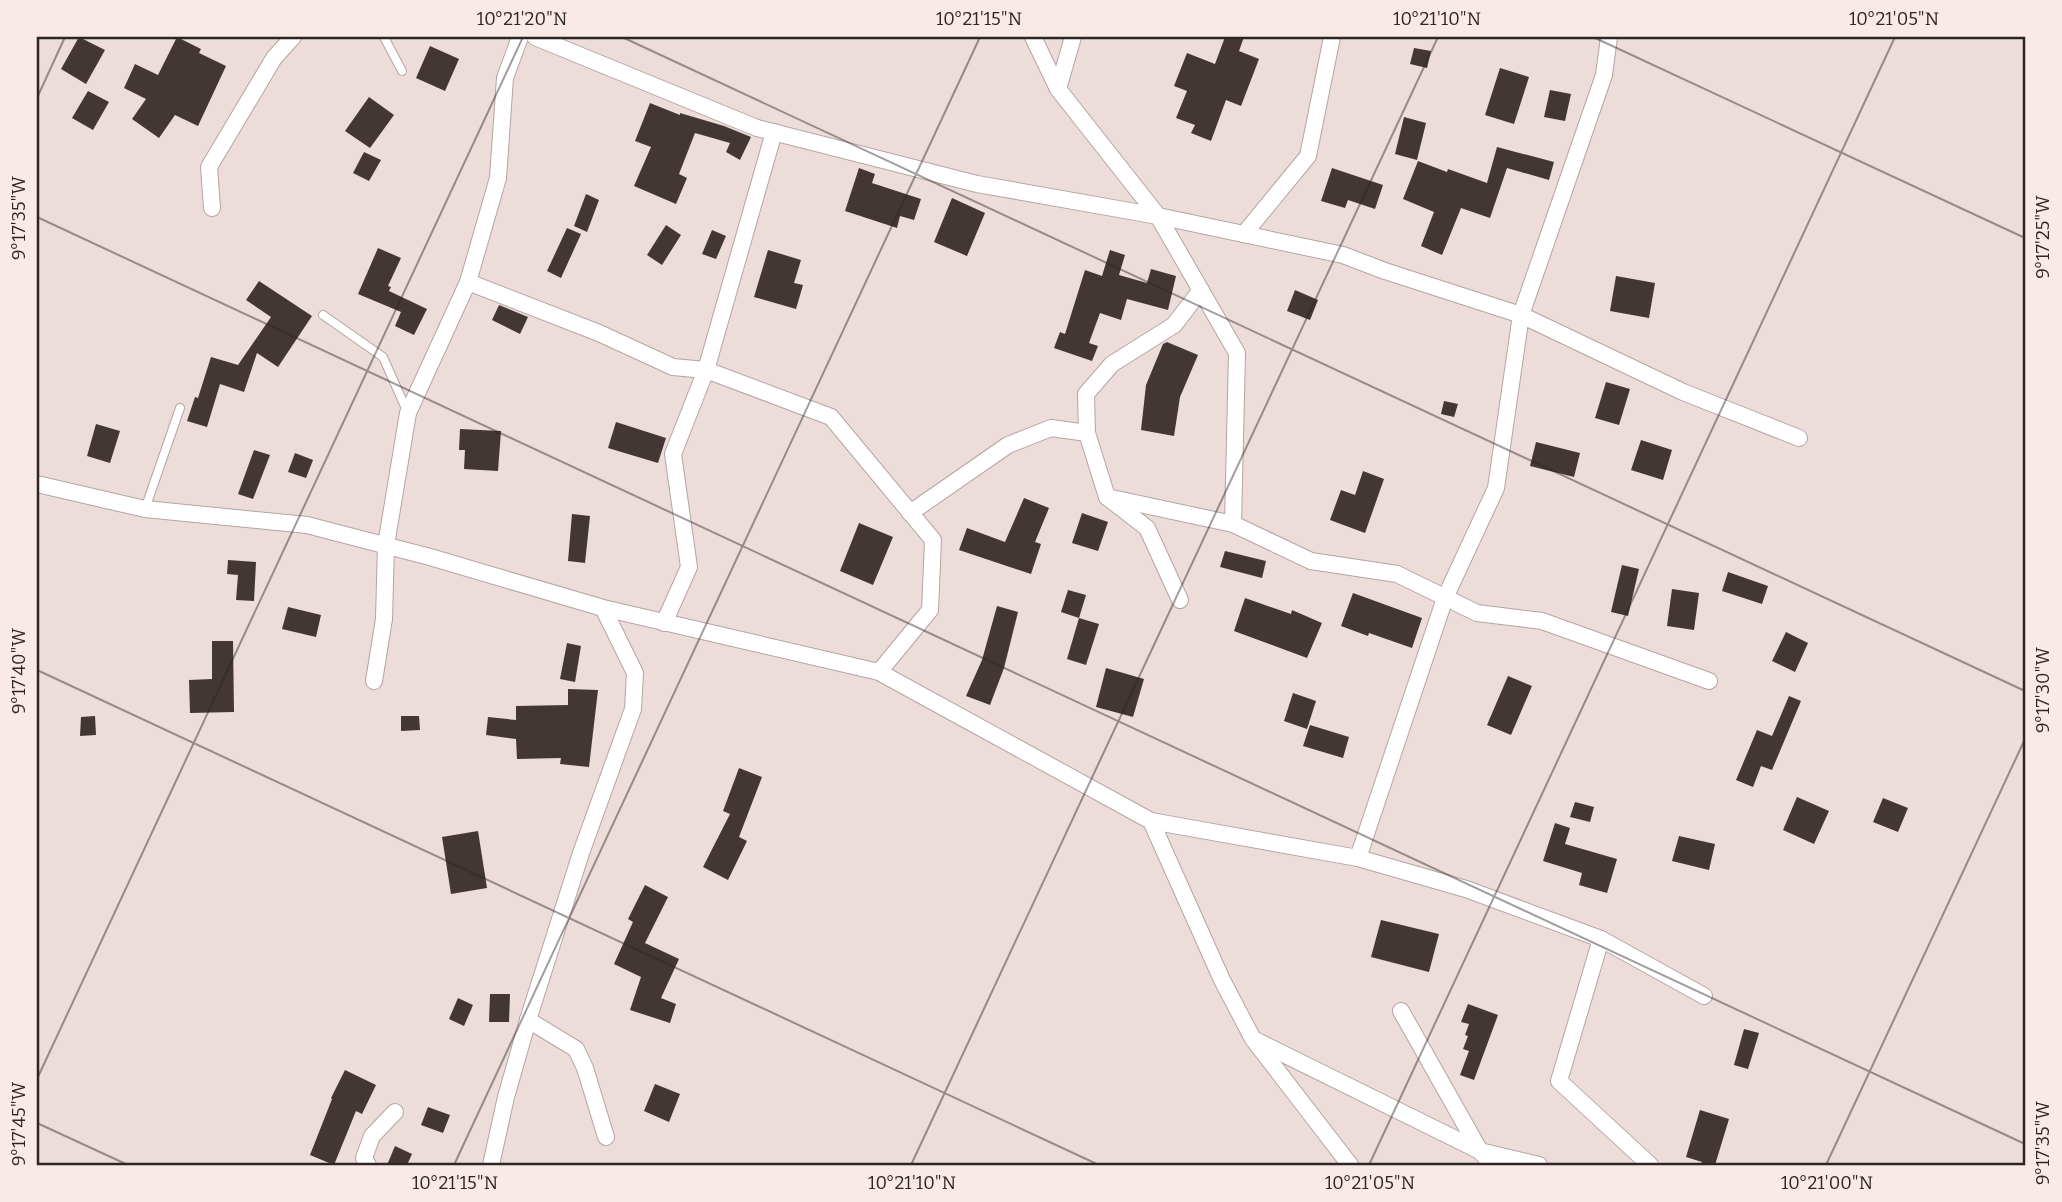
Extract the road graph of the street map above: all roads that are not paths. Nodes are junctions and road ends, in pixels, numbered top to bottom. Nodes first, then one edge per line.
1 (293, 37) edge
2 (384, 37) edge
3 (520, 37) edge
4 (535, 37) edge
5 (1033, 37) edge
6 (1073, 37) edge
7 (1332, 37) edge
8 (1609, 37) edge
9 (402, 71) dead end
10 (1058, 89) junction
11 (774, 132) junction
12 (212, 208) dead end
13 (1158, 216) junction
14 (1244, 234) junction
15 (468, 282) junction
16 (1201, 289) junction
17 (1521, 315) junction
18 (323, 316) dead end
19 (706, 370) junction
20 (180, 408) dead end
21 (408, 414) junction
22 (1087, 433) junction
23 (1799, 438) dead end
24 (37, 484) edge
25 (1107, 497) junction
26 (145, 509) junction
27 (910, 513) junction
28 (1234, 524) junction
29 (386, 545) junction
30 (1445, 597) junction
31 (1180, 600) dead end
32 (603, 608) junction
33 (664, 622) junction
34 (879, 672) junction
35 (374, 681) dead end
36 (1709, 681) dead end
37 (1151, 821) junction
38 (1357, 858) junction
39 (1601, 939) junction
40 (1704, 996) dead end
41 (1401, 1011) dead end
42 (528, 1020) junction
43 (1253, 1039) junction
44 (395, 1112) dead end
45 (606, 1137) dead end
46 (1480, 1151) junction
47 (368, 1165) edge
48 (491, 1165) edge
49 (1350, 1165) edge
50 (1492, 1165) edge
51 (1539, 1165) edge
52 (1650, 1165) edge

1 - 12 street
2 - 9 lane
3 - 15 street
4 - 11 street
5 - 10 street
6 - 10 street
7 - 14 street
8 - 17 street
10 - 13 street
11 - 13 street
11 - 19 street
13 - 14 street
13 - 16 street
14 - 17 street
15 - 19 street
15 - 21 street
16 - 22 street
16 - 28 street
17 - 23 street
17 - 30 street
18 - 21 lane
19 - 27 street
19 - 33 street
20 - 26 lane
21 - 29 street
22 - 25 street
22 - 27 street
24 - 26 street
25 - 28 street
25 - 31 street
26 - 29 street
27 - 34 street
28 - 30 street
29 - 32 street
29 - 35 street
30 - 36 street
30 - 38 street
32 - 33 street
32 - 42 street
33 - 34 street
34 - 37 street
37 - 38 street
37 - 43 street
38 - 39 street
39 - 40 street
39 - 52 street
41 - 46 street
42 - 45 street
42 - 48 street
43 - 46 street
43 - 49 street
44 - 47 street
46 - 50 street
46 - 51 street

